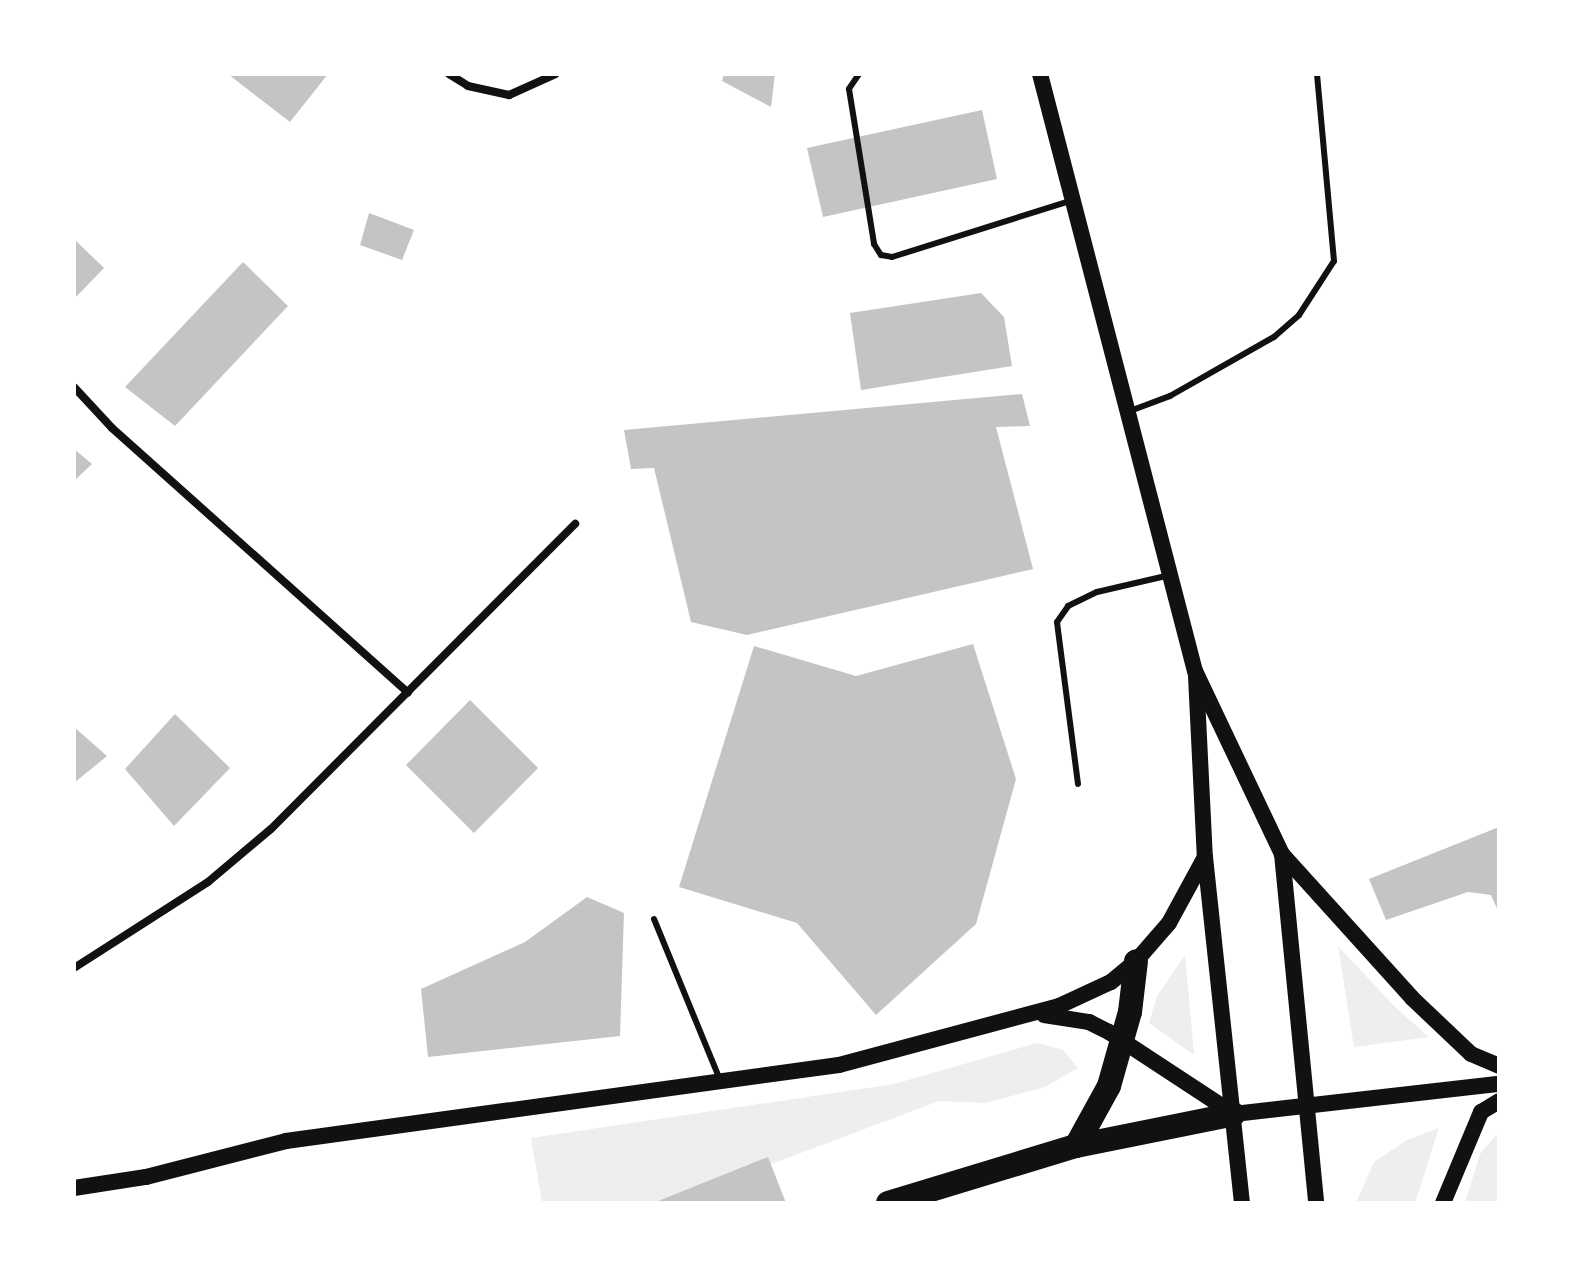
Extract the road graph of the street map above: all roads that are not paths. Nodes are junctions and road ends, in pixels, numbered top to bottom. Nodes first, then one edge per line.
1 (449, 74) edge
2 (556, 74) edge
3 (859, 74) edge
4 (1040, 74) edge
5 (1317, 74) edge
6 (1070, 201) junction
7 (74, 387) edge
8 (1126, 413) junction
9 (575, 524) dead end
10 (1170, 575) junction
11 (1195, 671) junction
12 (408, 693) junction
13 (1078, 784) dead end
14 (1282, 854) junction
15 (1205, 857) junction
16 (654, 919) dead end
17 (1136, 961) junction
18 (74, 968) edge
19 (1025, 1015) junction
20 (1123, 1041) junction
21 (1499, 1066) edge
22 (721, 1083) junction
23 (1499, 1084) edge
24 (1499, 1101) edge
25 (1305, 1104) junction
26 (1234, 1114) junction
27 (1076, 1146) junction
28 (74, 1188) edge
29 (888, 1203) edge
30 (1242, 1203) edge
31 (1316, 1203) edge
32 (1443, 1203) edge

1 - 2 street
3 - 6 lane
4 - 6 main road
5 - 8 lane
6 - 8 main road
7 - 12 street
8 - 10 main road
9 - 12 street
10 - 11 main road
10 - 13 lane
11 - 14 main road
11 - 15 main road
12 - 18 street
14 - 21 main road
14 - 25 main road
15 - 17 main road
15 - 26 main road
16 - 22 lane
17 - 19 main road
17 - 20 highway
19 - 20 main road
19 - 22 main road
20 - 26 main road
20 - 27 highway
22 - 28 main road
23 - 25 main road
24 - 32 main road
25 - 26 main road
25 - 31 main road
26 - 27 highway
26 - 30 main road
27 - 29 highway

